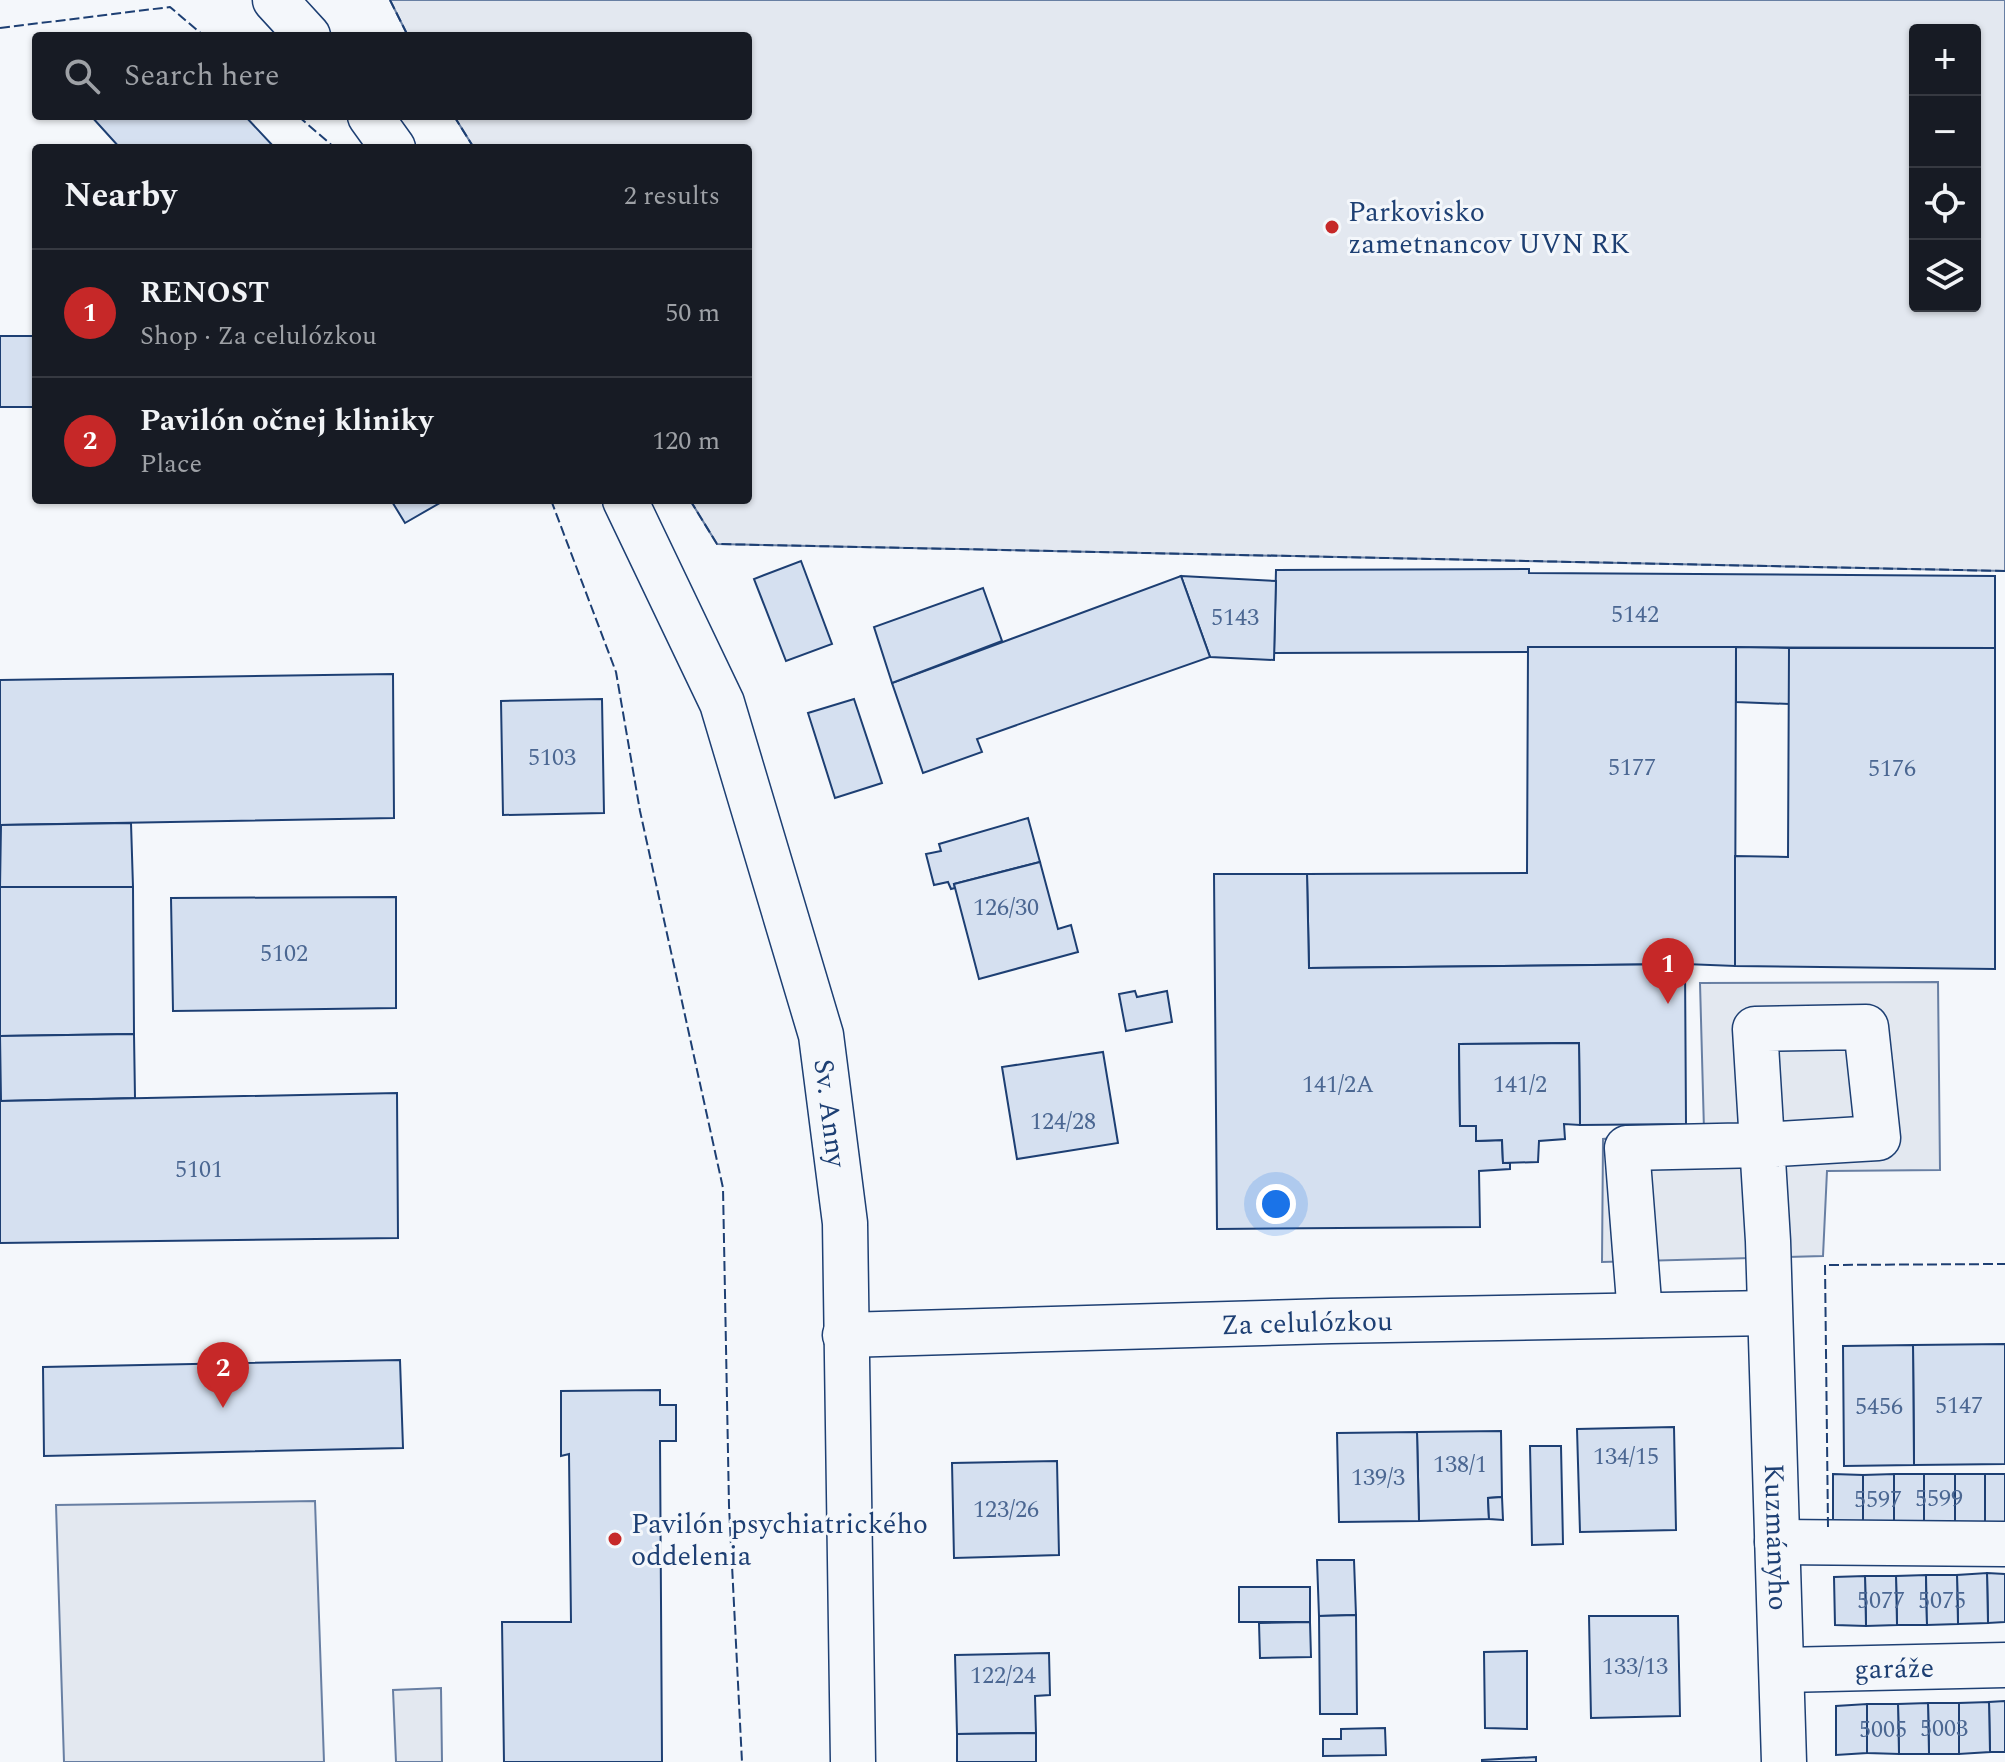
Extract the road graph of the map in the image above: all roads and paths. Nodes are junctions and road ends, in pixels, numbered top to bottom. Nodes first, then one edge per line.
1 (275, 0) edge
2 (304, 32) edge
3 (373, 120) edge
4 (390, 144) edge
5 (627, 504) edge
6 (1769, 1313) junction
7 (1640, 1315) junction
8 (845, 1335) junction
9 (1777, 1542) junction
10 (2003, 1544) dead end
11 (2005, 1665) edge
12 (1782, 1670) junction
13 (853, 1762) edge
14 (1784, 1762) edge

1 - 2 street
3 - 4 street
5 - 8 street, Sv. Anny
6 - 7 street, Za celulózkou
6 - 7 street, Kuzmányho
6 - 9 street, Kuzmányho
7 - 8 street, Za celulózkou
8 - 13 street, Sv. Anny
9 - 10 street
9 - 12 street, Kuzmányho
11 - 12 street, garáže
12 - 14 street, Kuzmányho

